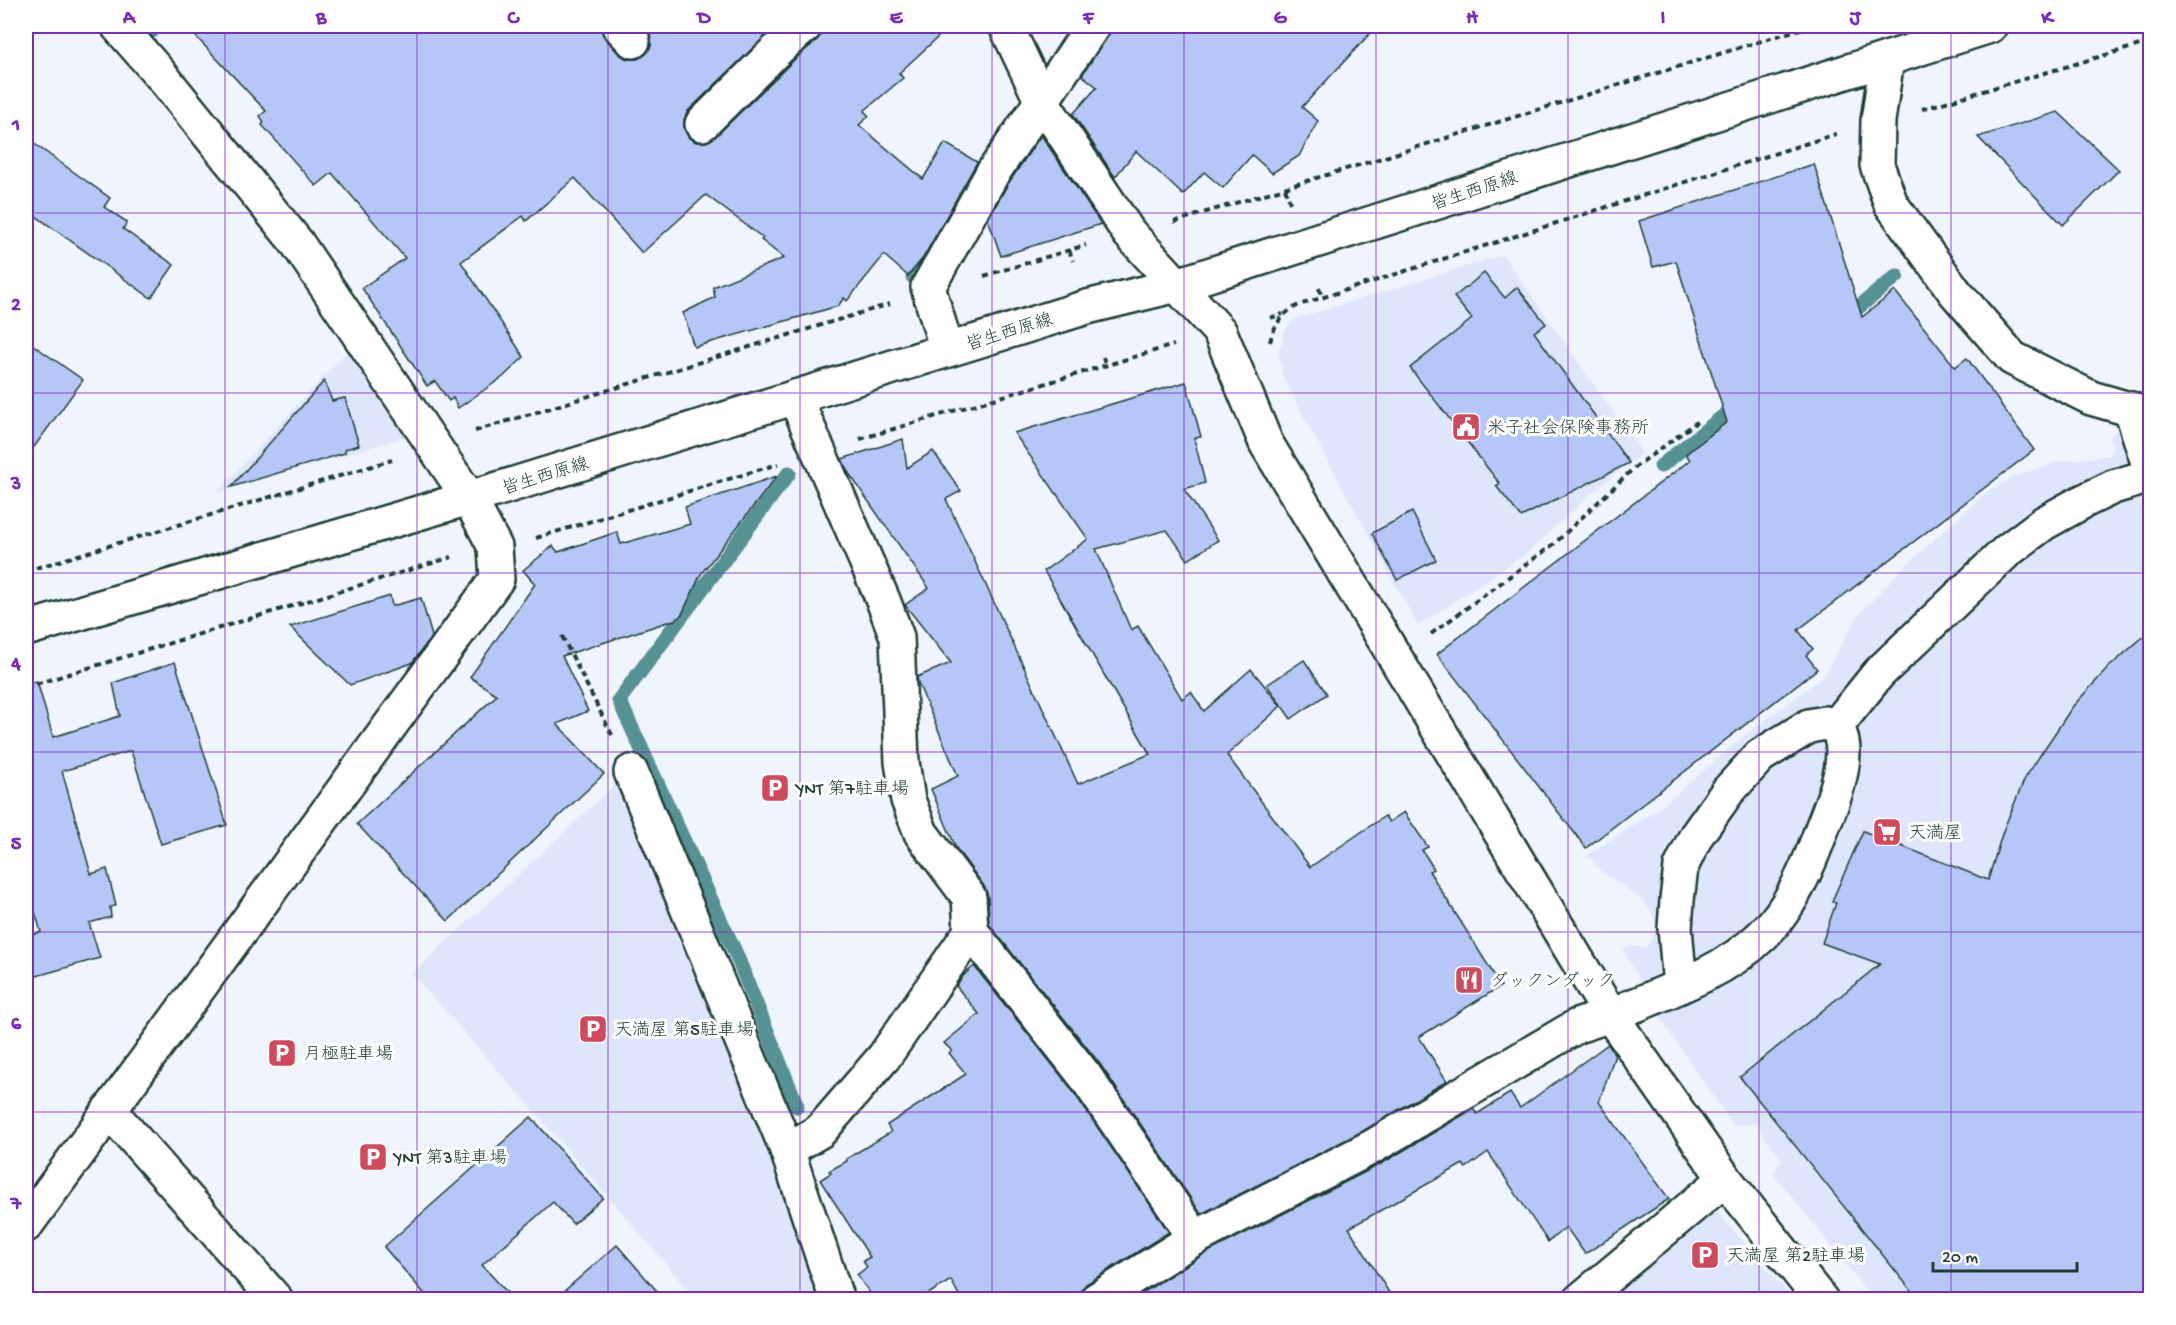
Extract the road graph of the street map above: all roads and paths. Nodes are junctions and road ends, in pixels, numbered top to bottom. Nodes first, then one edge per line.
1 (118, 26) edge
2 (805, 26) edge
3 (1006, 26) edge
4 (1093, 26) edge
5 (1810, 26) edge
6 (1990, 26) edge
7 (2151, 42) edge
8 (1887, 59) junction
9 (1041, 100) junction
10 (1921, 109) dead end
11 (702, 124) dead end
12 (1842, 132) dead end
13 (1285, 188) junction
14 (1290, 203) dead end
15 (1172, 223) dead end
16 (1090, 243) dead end
17 (1069, 250) junction
18 (1073, 261) dead end
19 (973, 279) dead end
20 (1177, 285) junction
21 (1318, 288) dead end
22 (1322, 297) junction
23 (894, 303) dead end
24 (1284, 314) junction
25 (1270, 318) dead end
26 (1176, 345) dead end
27 (1269, 347) dead end
28 (947, 350) junction
29 (1103, 357) dead end
30 (1105, 365) junction
31 (795, 397) junction
32 (2141, 412) edge
33 (1697, 422) dead end
34 (471, 433) dead end
35 (853, 441) dead end
36 (400, 458) dead end
37 (779, 464) dead end
38 (2151, 469) edge
39 (2151, 476) edge
40 (469, 498) junction
41 (534, 538) dead end
42 (462, 554) dead end
43 (26, 571) edge
44 (26, 629) edge
45 (562, 636) dead end
46 (1422, 639) dead end
47 (26, 687) edge
48 (1838, 725) junction
49 (631, 772) joint
50 (971, 931) junction
51 (1680, 986) junction
52 (1611, 1016) junction
53 (109, 1110) junction
54 (787, 1150) junction
55 (1725, 1179) junction
56 (26, 1225) edge
57 (1195, 1238) junction
58 (276, 1299) edge
59 (837, 1299) edge
60 (1096, 1299) edge
61 (1580, 1299) edge
62 (1821, 1299) edge

1 - 40 street
2 - 11 street
3 - 9 street
4 - 9 street
5 - 13 path
6 - 8 street, 皆生西原線
7 - 10 path
8 - 20 street, 皆生西原線
8 - 32 street
9 - 20 street
9 - 28 street
12 - 22 path
13 - 14 path
13 - 15 path
16 - 17 path
17 - 18 path
17 - 19 path
20 - 28 street, 皆生西原線
20 - 52 street
21 - 22 path
22 - 24 path
23 - 34 path
24 - 25 path
24 - 27 path
26 - 30 path
28 - 31 street, 皆生西原線
29 - 30 path
30 - 35 path
31 - 40 street, 皆生西原線
31 - 50 street
32 - 38 street
33 - 46 path
36 - 43 path
37 - 41 path
39 - 48 street
40 - 44 street, 皆生西原線
40 - 53 street
42 - 47 path
45 - 49 path
48 - 51 street
48 - 51 street
49 - 54 street
50 - 54 street
50 - 57 street
51 - 52 street
52 - 55 street
52 - 57 street
53 - 56 street
53 - 58 street
54 - 59 street
55 - 61 street
55 - 62 street
57 - 60 street

